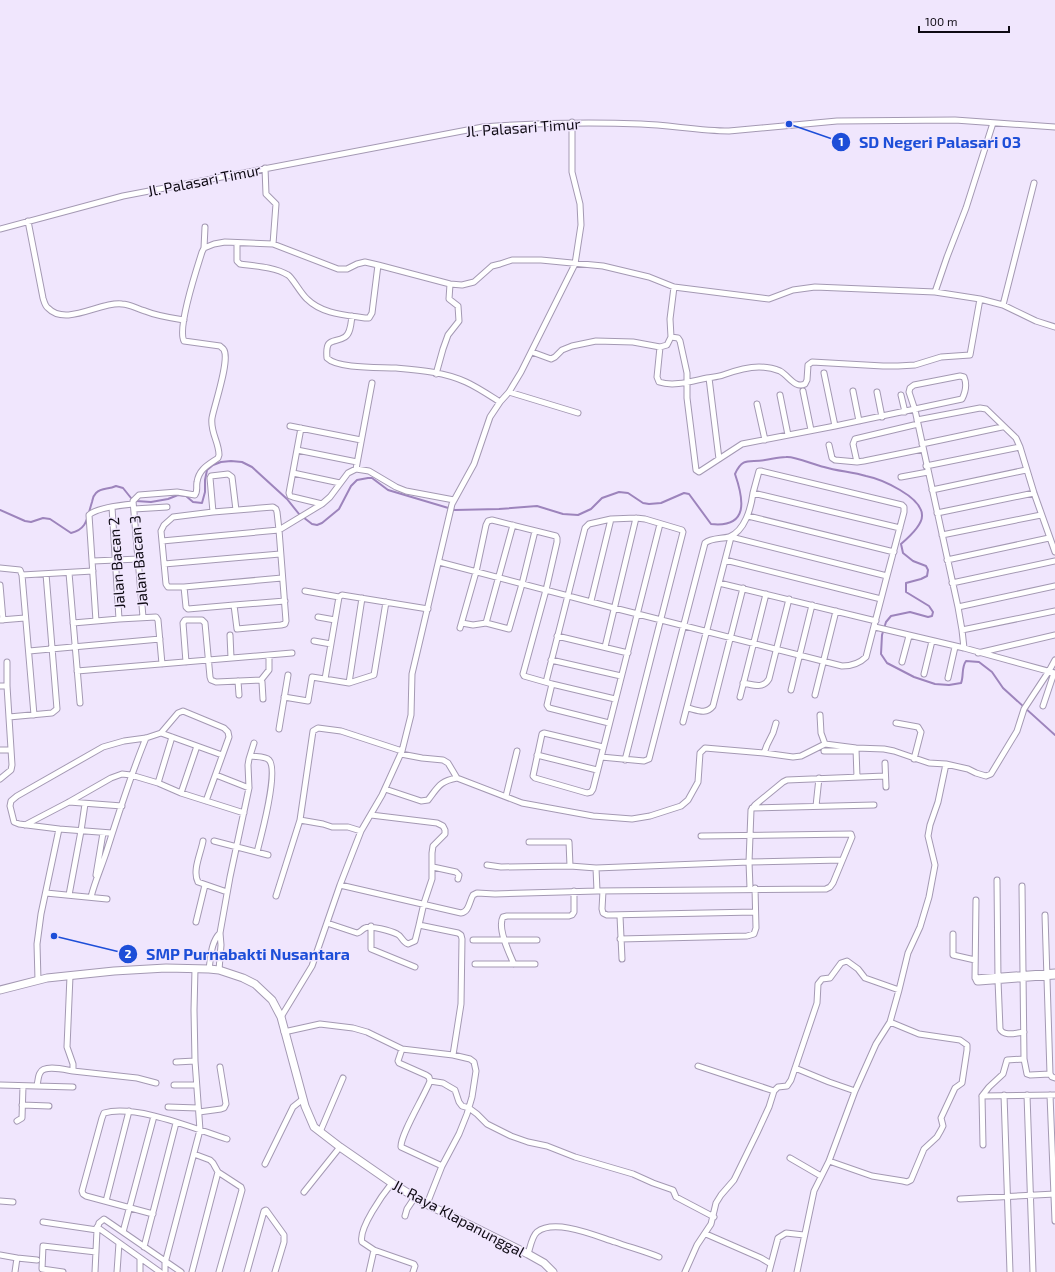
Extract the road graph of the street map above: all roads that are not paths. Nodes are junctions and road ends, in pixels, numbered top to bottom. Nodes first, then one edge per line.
1 (572, 122) junction
2 (993, 123) junction
3 (1055, 127) edge
4 (265, 168) junction
5 (1034, 184) dead end
6 (28, 221) junction
7 (205, 226) dead end
8 (0, 229) edge
9 (237, 242) junction
10 (273, 244) junction
11 (204, 248) junction
12 (378, 264) junction
13 (575, 264) junction
14 (450, 284) junction
15 (674, 287) junction
16 (935, 292) junction
17 (980, 299) junction
18 (1003, 305) junction
19 (352, 316) junction
20 (184, 320) junction
21 (1055, 327) edge
22 (671, 337) junction
23 (660, 346) junction
24 (532, 352) junction
25 (824, 373) dead end
26 (436, 374) junction
27 (709, 378) junction
28 (372, 383) dead end
29 (687, 383) junction
30 (804, 391) dead end
31 (853, 391) dead end
32 (509, 392) junction
33 (877, 392) dead end
34 (780, 395) dead end
35 (902, 395) dead end
36 (500, 402) junction
37 (757, 404) dead end
38 (915, 410) junction
39 (905, 412) junction
40 (578, 413) dead end
41 (882, 417) junction
42 (859, 421) junction
43 (917, 422) junction
44 (290, 426) dead end
45 (835, 426) junction
46 (1002, 427) junction
47 (301, 428) junction
48 (812, 430) junction
49 (788, 435) junction
50 (362, 440) junction
51 (765, 440) junction
52 (829, 444) dead end
53 (922, 446) junction
54 (1020, 447) junction
55 (297, 450) junction
56 (719, 459) junction
57 (357, 462) junction
58 (857, 462) junction
59 (356, 469) junction
60 (927, 469) junction
61 (1026, 470) junction
62 (293, 473) junction
63 (901, 477) dead end
64 (340, 483) junction
65 (932, 490) junction
66 (1034, 493) junction
67 (753, 494) junction
68 (453, 502) junction
69 (134, 503) junction
70 (322, 504) junction
71 (112, 507) junction
72 (167, 507) dead end
73 (236, 510) junction
74 (213, 512) junction
75 (937, 513) junction
76 (1041, 515) junction
77 (748, 516) junction
78 (636, 518) junction
79 (611, 519) junction
80 (660, 524) junction
81 (512, 525) junction
82 (900, 528) junction
83 (279, 530) junction
84 (535, 531) junction
85 (942, 535) junction
86 (731, 536) junction
87 (1049, 538) junction
88 (162, 541) junction
89 (894, 552) junction
90 (1055, 552) edge
91 (280, 554) junction
92 (139, 559) junction
93 (116, 560) junction
94 (725, 560) junction
95 (947, 560) junction
96 (93, 561) junction
97 (1055, 561) edge
98 (439, 562) junction
99 (164, 564) junction
100 (0, 568) edge
101 (93, 571) junction
102 (69, 572) junction
103 (476, 572) junction
104 (46, 574) junction
105 (22, 575) junction
106 (887, 576) junction
107 (282, 578) junction
108 (499, 578) junction
109 (719, 583) junction
110 (952, 583) junction
111 (522, 584) junction
112 (0, 585) edge
113 (1055, 586) edge
114 (184, 587) junction
115 (743, 588) junction
116 (546, 590) junction
117 (305, 591) dead end
118 (766, 594) junction
119 (568, 595) junction
120 (338, 597) junction
121 (362, 598) junction
122 (789, 599) junction
123 (881, 599) junction
124 (285, 601) junction
125 (386, 602) junction
126 (591, 602) junction
127 (234, 605) junction
128 (812, 605) junction
129 (958, 607) junction
130 (188, 608) junction
131 (614, 608) junction
132 (428, 609) junction
133 (836, 611) junction
134 (1055, 611) edge
135 (638, 614) junction
136 (143, 617) junction
137 (318, 617) dead end
138 (25, 618) junction
139 (119, 619) junction
140 (660, 619) junction
141 (2, 620) edge
142 (185, 620) junction
143 (335, 620) junction
144 (96, 621) junction
145 (876, 621) junction
146 (73, 623) junction
147 (486, 623) junction
148 (684, 626) junction
149 (877, 627) junction
150 (962, 630) junction
151 (707, 632) junction
152 (230, 635) dead end
153 (1055, 635) edge
154 (557, 636) junction
155 (909, 636) junction
156 (730, 638) junction
157 (160, 639) junction
158 (314, 641) dead end
159 (932, 641) junction
160 (331, 644) junction
161 (753, 644) junction
162 (75, 646) junction
163 (605, 647) junction
164 (955, 647) junction
165 (52, 648) junction
166 (964, 648) junction
167 (777, 650) junction
168 (29, 651) junction
169 (628, 652) junction
170 (292, 653) dead end
171 (978, 653) junction
172 (269, 656) junction
173 (800, 656) junction
174 (231, 658) junction
175 (209, 660) junction
176 (551, 660) junction
177 (1055, 660) edge
178 (823, 661) junction
179 (7, 662) dead end
180 (186, 662) junction
181 (902, 662) dead end
182 (162, 664) junction
183 (77, 671) junction
184 (1053, 672) edge
185 (288, 674) dead end
186 (924, 674) dead end
187 (621, 676) junction
188 (948, 678) dead end
189 (325, 679) junction
190 (261, 680) junction
191 (238, 681) junction
192 (546, 682) junction
193 (349, 683) junction
194 (743, 683) junction
195 (552, 684) junction
196 (0, 686) edge
197 (8, 686) junction
198 (791, 690) dead end
199 (239, 695) dead end
200 (815, 696) dead end
201 (284, 697) junction
202 (740, 697) dead end
203 (263, 699) dead end
204 (615, 699) junction
205 (80, 703) dead end
206 (1043, 706) dead end
207 (688, 708) junction
208 (34, 715) junction
209 (820, 715) dead end
210 (9, 717) junction
211 (684, 722) dead end
212 (609, 723) junction
213 (776, 723) dead end
214 (896, 723) dead end
215 (279, 729) dead end
216 (161, 733) junction
217 (146, 738) junction
218 (172, 738) junction
219 (254, 743) dead end
220 (825, 744) junction
221 (197, 746) junction
222 (603, 747) junction
223 (856, 749) junction
224 (0, 750) edge
225 (11, 750) junction
226 (518, 751) dead end
227 (401, 752) junction
228 (824, 752) dead end
229 (764, 753) junction
230 (222, 755) junction
231 (537, 755) junction
232 (251, 756) junction
233 (601, 757) junction
234 (914, 759) junction
235 (625, 760) junction
236 (885, 764) dead end
237 (946, 764) junction
238 (597, 770) junction
239 (131, 775) junction
240 (216, 775) junction
241 (886, 776) junction
242 (857, 777) junction
243 (458, 778) junction
244 (819, 778) junction
245 (0, 779) edge
246 (158, 783) junction
247 (249, 788) junction
248 (886, 788) dead end
249 (385, 789) junction
250 (181, 793) junction
251 (506, 796) junction
252 (206, 800) junction
253 (69, 802) junction
254 (85, 804) junction
255 (874, 805) dead end
256 (122, 806) junction
257 (816, 806) junction
258 (752, 808) junction
259 (244, 813) junction
260 (371, 815) junction
261 (300, 820) junction
262 (24, 825) junction
263 (59, 829) junction
264 (81, 831) junction
265 (361, 831) junction
266 (103, 833) junction
267 (112, 833) junction
268 (750, 835) junction
269 (701, 836) dead end
270 (203, 841) dead end
271 (214, 841) dead end
272 (529, 842) dead end
273 (236, 847) junction
274 (257, 852) junction
275 (268, 855) dead end
276 (842, 860) junction
277 (749, 862) junction
278 (487, 865) dead end
279 (570, 866) junction
280 (433, 867) junction
281 (596, 868) junction
282 (458, 879) dead end
283 (997, 880) dead end
284 (95, 882) junction
285 (205, 885) junction
286 (340, 885) junction
287 (1022, 886) dead end
288 (752, 888) junction
289 (574, 891) junction
290 (597, 891) junction
291 (603, 891) junction
292 (227, 892) junction
293 (46, 893) junction
294 (69, 895) junction
295 (276, 896) dead end
296 (91, 897) junction
297 (107, 899) dead end
298 (976, 900) dead end
299 (424, 903) junction
300 (755, 912) junction
301 (1045, 915) dead end
302 (620, 916) junction
303 (196, 922) dead end
304 (327, 923) junction
305 (419, 925) junction
306 (371, 926) junction
307 (220, 933) junction
308 (953, 934) dead end
309 (620, 939) junction
310 (472, 940) dead end
311 (504, 940) junction
312 (537, 940) dead end
313 (622, 959) dead end
314 (975, 960) junction
315 (475, 964) dead end
316 (514, 964) junction
317 (535, 964) dead end
318 (415, 967) dead end
319 (195, 969) junction
320 (209, 969) junction
321 (218, 970) junction
322 (1055, 972) edge
323 (1047, 975) junction
324 (70, 976) junction
325 (1022, 976) junction
326 (1055, 976) edge
327 (998, 978) junction
328 (38, 980) junction
329 (0, 990) edge
330 (900, 990) junction
331 (281, 1016) junction
332 (890, 1022) junction
333 (284, 1032) junction
334 (1024, 1032) junction
335 (402, 1049) junction
336 (453, 1055) junction
337 (1024, 1059) junction
338 (194, 1061) junction
339 (176, 1062) dead end
340 (698, 1066) dead end
341 (220, 1067) dead end
342 (795, 1068) junction
343 (74, 1071) junction
344 (1050, 1074) junction
345 (343, 1078) dead end
346 (1055, 1078) edge
347 (430, 1081) junction
348 (156, 1083) dead end
349 (0, 1085) edge
350 (37, 1085) junction
351 (174, 1085) dead end
352 (196, 1085) junction
353 (23, 1086) junction
354 (74, 1088) dead end
355 (774, 1091) junction
356 (855, 1091) junction
357 (1004, 1095) junction
358 (1027, 1095) junction
359 (1053, 1095) edge
360 (982, 1096) junction
361 (303, 1099) junction
362 (22, 1104) junction
363 (49, 1106) dead end
364 (168, 1107) dead end
365 (469, 1108) junction
366 (198, 1110) junction
367 (129, 1111) junction
368 (154, 1116) junction
369 (17, 1121) dead end
370 (176, 1123) junction
371 (200, 1130) junction
372 (320, 1132) junction
373 (227, 1139) dead end
374 (983, 1145) dead end
375 (340, 1147) junction
376 (194, 1154) junction
377 (790, 1158) dead end
378 (829, 1161) junction
379 (265, 1164) dead end
380 (442, 1166) junction
381 (218, 1172) junction
382 (821, 1176) junction
383 (392, 1183) junction
384 (304, 1192) dead end
385 (1054, 1194) edge
386 (1030, 1195) junction
387 (1008, 1197) junction
388 (415, 1198) junction
389 (960, 1199) dead end
390 (0, 1201) edge
391 (106, 1201) junction
392 (13, 1202) dead end
393 (427, 1204) junction
394 (130, 1207) junction
395 (153, 1214) junction
396 (405, 1216) dead end
397 (714, 1217) junction
398 (1055, 1221) edge
399 (43, 1222) dead end
400 (97, 1228) junction
401 (123, 1232) junction
402 (706, 1234) junction
403 (804, 1235) junction
404 (119, 1243) junction
405 (144, 1247) junction
406 (374, 1250) junction
407 (96, 1252) junction
408 (528, 1254) junction
409 (0, 1255) edge
410 (659, 1257) dead end
411 (17, 1258) junction
412 (140, 1258) junction
413 (37, 1260) dead end
414 (166, 1262) junction
415 (771, 1264) junction
416 (15, 1272) edge
417 (63, 1272) edge
418 (95, 1272) edge
419 (117, 1272) edge
420 (140, 1272) edge
421 (163, 1272) edge
422 (181, 1272) edge
423 (192, 1272) edge
424 (219, 1272) edge
425 (247, 1272) edge
426 (275, 1272) edge
427 (369, 1272) edge
428 (413, 1272) edge
429 (553, 1272) edge
430 (685, 1272) edge
431 (769, 1272) edge
432 (797, 1272) edge
433 (1010, 1272) edge
434 (1033, 1272) edge

1 - 2 street, Jl. Palasari Timur
1 - 4 street, Jl. Palasari Timur
1 - 13 street
2 - 3 street, Jl. Palasari Timur
2 - 16 street
4 - 6 street, Jl. Palasari Timur
4 - 10 street
5 - 18 street
6 - 8 street, Jl. Palasari Timur
6 - 20 street
7 - 11 street
9 - 10 street
9 - 11 street
9 - 19 street
10 - 12 street
11 - 20 street
12 - 14 street
12 - 19 street
13 - 14 street
13 - 15 street
13 - 24 street
14 - 26 street
15 - 16 street
15 - 22 street
16 - 17 street
17 - 18 street
17 - 27 street
18 - 21 street
19 - 26 street
20 - 69 street
22 - 23 street
22 - 29 street
23 - 24 street
23 - 29 street
24 - 32 street
25 - 45 street
26 - 36 street
27 - 29 street
27 - 56 street
28 - 50 street
29 - 56 street
30 - 48 street
31 - 42 street
32 - 36 street
32 - 40 street
33 - 41 street
34 - 49 street
35 - 39 street
36 - 68 street
37 - 51 street
38 - 38 street
38 - 39 street
38 - 43 street
39 - 41 street
41 - 42 street
42 - 45 street
43 - 46 street
43 - 53 street
43 - 58 street
44 - 47 street
45 - 48 street
46 - 53 street
46 - 54 street
47 - 50 street
47 - 55 street
48 - 49 street
49 - 51 street
50 - 57 street
51 - 56 street
52 - 58 street
53 - 58 street
53 - 60 street
54 - 60 street
54 - 61 street
55 - 57 street
55 - 62 street
57 - 59 street
59 - 64 street
59 - 68 street
60 - 63 street
60 - 65 street
61 - 65 street
61 - 66 street
62 - 64 street
62 - 70 street
64 - 70 street
65 - 75 street
66 - 75 street
66 - 76 street
67 - 77 street
67 - 82 street
67 - 82 street
68 - 98 street
69 - 71 street
69 - 72 street
69 - 92 street, Jalan Bacan 3
70 - 83 street
71 - 93 street, Jalan Bacan 2
71 - 96 street
73 - 74 street
73 - 74 street
73 - 83 street
74 - 88 street
75 - 85 street
76 - 85 street
76 - 87 street
77 - 86 street
77 - 89 street
78 - 79 street
78 - 80 street
78 - 131 street
79 - 119 street
79 - 126 street
80 - 135 street
80 - 140 street
81 - 84 street
81 - 103 street
81 - 108 street
82 - 89 street
83 - 88 street
83 - 91 street
84 - 111 street
84 - 116 street
85 - 95 street
86 - 94 street
86 - 106 street
86 - 148 street
87 - 90 street
87 - 95 street
88 - 99 street
89 - 106 street
91 - 99 street
91 - 107 street
92 - 93 street
92 - 136 street, Jalan Bacan 3
93 - 96 street
93 - 139 street, Jalan Bacan 2
94 - 109 street
94 - 123 street
95 - 110 street
96 - 101 street
97 - 110 street
98 - 103 street
98 - 132 street
99 - 114 street
100 - 105 street
101 - 102 street
101 - 144 street
102 - 104 street
102 - 146 street
103 - 108 street
103 - 147 street
104 - 105 street
104 - 165 street
105 - 138 street
106 - 123 street
107 - 114 street
107 - 124 street
108 - 111 street
108 - 147 street
109 - 115 street
109 - 151 street
110 - 129 street
111 - 116 street
111 - 147 street
112 - 141 street
113 - 129 street
114 - 130 street
115 - 118 street
115 - 156 street
116 - 119 street
116 - 192 street
117 - 120 street
118 - 122 street
118 - 161 street
119 - 126 street
119 - 154 street
120 - 121 street
120 - 143 street
121 - 125 street
121 - 193 street
122 - 128 street
122 - 167 street
123 - 145 street
124 - 127 street
124 - 127 street
125 - 132 street
125 - 193 street
126 - 131 street
127 - 130 street
128 - 133 street
128 - 173 street
129 - 150 street
130 - 142 street
131 - 135 street
131 - 163 street
132 - 227 street
133 - 145 street
133 - 178 street
134 - 150 street
135 - 140 street
135 - 169 street
136 - 139 street
136 - 157 street
137 - 143 street
138 - 141 street
138 - 168 street
139 - 144 street
140 - 148 street
140 - 235 street
142 - 175 street
142 - 180 street
143 - 160 street
144 - 146 street
145 - 149 street
146 - 162 street
148 - 151 street
148 - 235 street
149 - 155 street
149 - 178 street
150 - 166 street
151 - 156 street
151 - 207 street
152 - 174 street
153 - 171 street
154 - 163 street
154 - 176 street
155 - 159 street
155 - 181 street
156 - 161 street
156 - 207 street
157 - 162 street
157 - 182 street
158 - 160 street
159 - 164 street
159 - 186 street
160 - 189 street
161 - 167 street
161 - 194 street
162 - 165 street
162 - 183 street
163 - 169 street
164 - 166 street
164 - 188 street
165 - 168 street
165 - 208 street
166 - 171 street
167 - 173 street
167 - 194 street
168 - 208 street
169 - 187 street
170 - 172 street
171 - 184 street
172 - 174 street
172 - 190 street
173 - 178 street
173 - 198 street
174 - 175 street
175 - 180 street
175 - 191 street
176 - 187 street
176 - 192 street
177 - 184 street
178 - 200 street
179 - 197 street
180 - 182 street
182 - 183 street
183 - 205 street
184 - 206 street
184 - 237 street
185 - 201 street
187 - 204 street
189 - 193 street
189 - 201 street
190 - 191 street
190 - 203 street
191 - 199 street
192 - 195 street
194 - 202 street
195 - 204 street
195 - 212 street
196 - 197 street
197 - 210 street
201 - 215 street
204 - 212 street
207 - 211 street
208 - 210 street
209 - 220 street
210 - 225 street
212 - 222 street
213 - 229 street
214 - 234 street
216 - 217 street
216 - 218 street
216 - 230 street
217 - 239 street
217 - 262 street
218 - 221 street
218 - 246 street
219 - 232 street
220 - 223 street
220 - 229 street
221 - 230 street
221 - 250 street
222 - 231 street
222 - 233 street
223 - 228 street
223 - 234 street
223 - 242 street
224 - 225 street
225 - 245 street
226 - 251 street
227 - 243 street
227 - 249 street
227 - 261 street
229 - 251 street
230 - 240 street
231 - 238 street
231 - 238 street
232 - 247 street
232 - 274 street
233 - 235 street
233 - 238 street
234 - 237 street
236 - 241 street
237 - 330 street
239 - 246 street
239 - 253 street
239 - 256 street
240 - 247 street
240 - 252 street
241 - 242 street
241 - 248 street
242 - 244 street
243 - 249 street
243 - 251 street
244 - 257 street
244 - 258 street
246 - 250 street
247 - 259 street
249 - 260 street
250 - 252 street
252 - 259 street
253 - 254 street
253 - 262 street
254 - 256 street
254 - 264 street
255 - 257 street
256 - 267 street
257 - 258 street
258 - 268 street
259 - 273 street
260 - 265 street
260 - 280 street
261 - 265 street
261 - 295 street
262 - 263 street
263 - 264 street
263 - 293 street
264 - 266 street
264 - 294 street
265 - 286 street
266 - 267 street
266 - 284 street
267 - 284 street
268 - 269 street
268 - 276 street
268 - 277 street
270 - 285 street
271 - 273 street
272 - 279 street
273 - 274 street
273 - 292 street
274 - 275 street
276 - 277 street
276 - 288 street
277 - 281 street
277 - 288 street
278 - 279 street
279 - 281 street
280 - 282 street
280 - 299 street
281 - 290 street
283 - 327 street
284 - 296 street
285 - 292 street
285 - 303 street
286 - 299 street
286 - 304 street
287 - 325 street
288 - 291 street
288 - 300 street
289 - 290 street
289 - 299 street
289 - 311 street
290 - 291 street
291 - 302 street
292 - 307 street
293 - 294 street
293 - 328 street
294 - 296 street
296 - 297 street
298 - 314 street
299 - 305 street
300 - 302 street
300 - 309 street
301 - 323 street
302 - 309 street
304 - 306 street
304 - 331 street
305 - 306 street
305 - 336 street
306 - 318 street
307 - 320 street
307 - 321 street
308 - 314 street
309 - 313 street
310 - 311 street
311 - 312 street
311 - 316 street
314 - 327 street
315 - 316 street
316 - 317 street
319 - 320 street, Jl. Raya Klapanunggal
319 - 324 street, Jl. Raya Klapanunggal
319 - 338 street
320 - 321 street, Jl. Raya Klapanunggal
321 - 331 street, Jl. Raya Klapanunggal
322 - 323 street
323 - 325 street
323 - 326 street
323 - 344 street
324 - 328 street, Jl. Raya Klapanunggal
324 - 343 street
325 - 327 street
325 - 334 street
327 - 334 street
328 - 329 street, Jl. Raya Klapanunggal
330 - 332 street
330 - 342 street
331 - 333 street, Jl. Raya Klapanunggal
332 - 356 street
332 - 378 street
333 - 335 street
333 - 361 street, Jl. Raya Klapanunggal
334 - 337 street
335 - 336 street
335 - 347 street
336 - 365 street
337 - 344 street
337 - 360 street
338 - 339 street
338 - 352 street
340 - 355 street
341 - 366 street
342 - 355 street
342 - 356 street
343 - 348 street
343 - 350 street
344 - 346 street
345 - 372 street
347 - 365 street
347 - 380 street
349 - 353 street
350 - 353 street
350 - 354 street
351 - 352 street
352 - 366 street
353 - 362 street
355 - 397 street
356 - 378 street
357 - 358 street
357 - 360 street
357 - 387 street
358 - 359 street
358 - 386 street
359 - 385 street
360 - 374 street
361 - 372 street, Jl. Raya Klapanunggal
361 - 379 street
362 - 363 street
362 - 369 street
364 - 366 street
365 - 380 street
365 - 397 street
366 - 371 street
367 - 368 street
367 - 391 street
367 - 391 street
368 - 370 street
368 - 394 street
370 - 371 street
370 - 395 street
371 - 373 street
371 - 376 street
372 - 375 street, Jl. Raya Klapanunggal
375 - 383 street, Jl. Raya Klapanunggal
375 - 384 street
376 - 381 street
376 - 414 street
377 - 382 street
378 - 382 street
380 - 393 street
381 - 423 street
381 - 424 street
382 - 403 street
383 - 388 street, Jl. Raya Klapanunggal
383 - 406 street
385 - 386 street
385 - 398 street
386 - 387 street
386 - 434 street
387 - 389 street
387 - 433 street
388 - 393 street, Jl. Raya Klapanunggal
388 - 396 street
390 - 392 street
391 - 394 street
393 - 408 street, Jl. Raya Klapanunggal
394 - 395 street
394 - 401 street
395 - 405 street
397 - 402 street
399 - 400 street
400 - 401 street
400 - 404 street
400 - 407 street
401 - 405 street
402 - 415 street
402 - 430 street
403 - 415 street
403 - 432 street
404 - 412 street
404 - 419 street
405 - 414 street
406 - 427 street
406 - 428 street
407 - 417 street
407 - 418 street
408 - 410 street
408 - 429 street, Jl. Raya Klapanunggal
409 - 411 street
411 - 413 street
411 - 416 street
412 - 420 street
412 - 421 street
414 - 421 street
414 - 422 street
415 - 431 street
425 - 426 street

